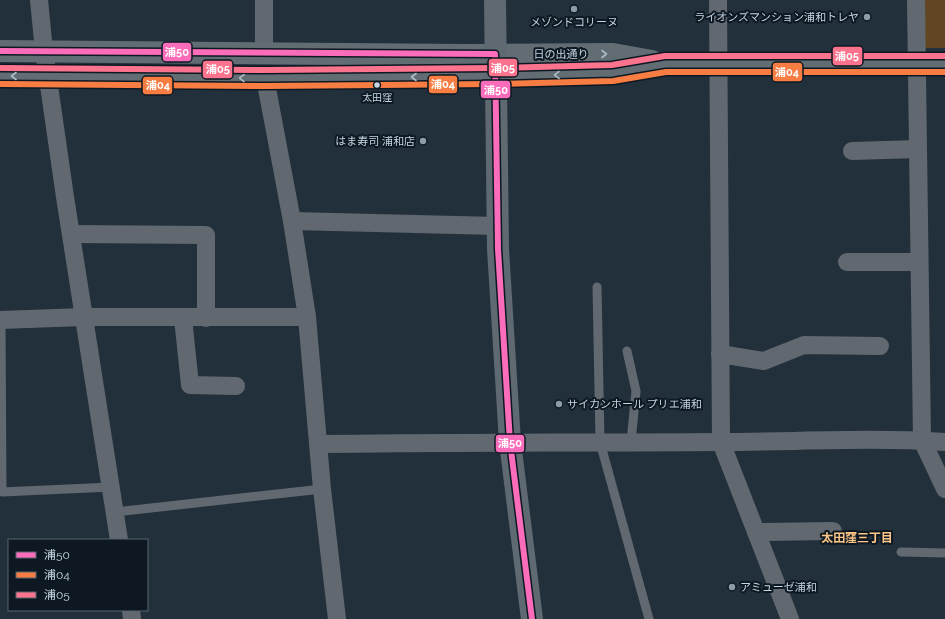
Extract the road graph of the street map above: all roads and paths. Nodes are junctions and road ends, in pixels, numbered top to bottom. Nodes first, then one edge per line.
1 (39, 0) edge
2 (264, 0) edge
3 (495, 0) edge
4 (718, 0) edge
5 (916, 0) edge
6 (0, 51) edge
7 (44, 51) junction
8 (264, 53) junction
9 (495, 54) junction
10 (719, 63) junction
11 (665, 64) junction
12 (917, 64) junction
13 (945, 64) edge
14 (0, 76) edge
15 (47, 76) junction
16 (495, 76) junction
17 (265, 78) junction
18 (918, 149) junction
19 (852, 151) dead end
20 (292, 221) junction
21 (498, 226) junction
22 (72, 234) junction
23 (846, 262) dead end
24 (919, 262) junction
25 (597, 287) dead end
26 (307, 317) junction
27 (84, 318) junction
28 (183, 318) junction
29 (206, 318) junction
30 (0, 320) edge
31 (880, 346) dead end
32 (627, 351) dead end
33 (720, 354) junction
34 (236, 386) dead end
35 (922, 440) junction
36 (510, 442) junction
37 (600, 442) junction
38 (631, 442) junction
39 (721, 442) junction
40 (945, 442) edge
41 (318, 444) junction
42 (111, 487) junction
43 (945, 489) edge
44 (322, 490) junction
45 (115, 512) junction
46 (833, 531) dead end
47 (756, 532) junction
48 (120, 539) edge
49 (901, 552) dead end
50 (945, 553) edge
51 (337, 619) edge
52 (532, 619) edge
53 (649, 619) edge
54 (790, 619) edge

1 - 7 street
2 - 8 street
3 - 9 main road
4 - 10 street
5 - 12 street
6 - 7 street, 日の出通り
7 - 8 street, 日の出通り
7 - 15 street
8 - 9 street, 日の出通り
9 -> 11 street, 日の出通り
9 - 16 main road
10 - 11 street, 日の出通り
10 - 12 street, 日の出通り
10 - 33 street
11 -> 16 street, 日の出通り
12 - 13 street, 日の出通り
12 - 18 street
15 -> 14 street, 日の出通り
17 -> 15 street, 日の出通り
15 - 22 street
16 -> 17 street, 日の出通り
16 - 21 main road
17 - 20 street
18 - 19 street
18 - 24 street
20 - 21 street
20 - 26 street
21 - 36 main road
22 - 27 street
22 - 29 street
23 - 24 street
24 - 35 street
25 - 37 lane
26 - 29 street
26 - 41 street
27 - 28 street
27 - 30 street
27 - 42 street
28 - 29 street
28 - 34 street
30 - 42 lane
31 - 33 street
32 - 38 lane
33 - 39 street
35 - 39 street
35 - 40 street
35 - 43 street
36 - 37 street
36 - 41 street
36 - 52 main road
37 - 38 street
37 - 53 lane
38 - 39 street
39 - 47 street
41 - 44 street
42 - 45 street
44 - 45 lane
44 - 51 street
45 - 48 street
46 - 47 street
47 - 54 street
49 - 50 lane

